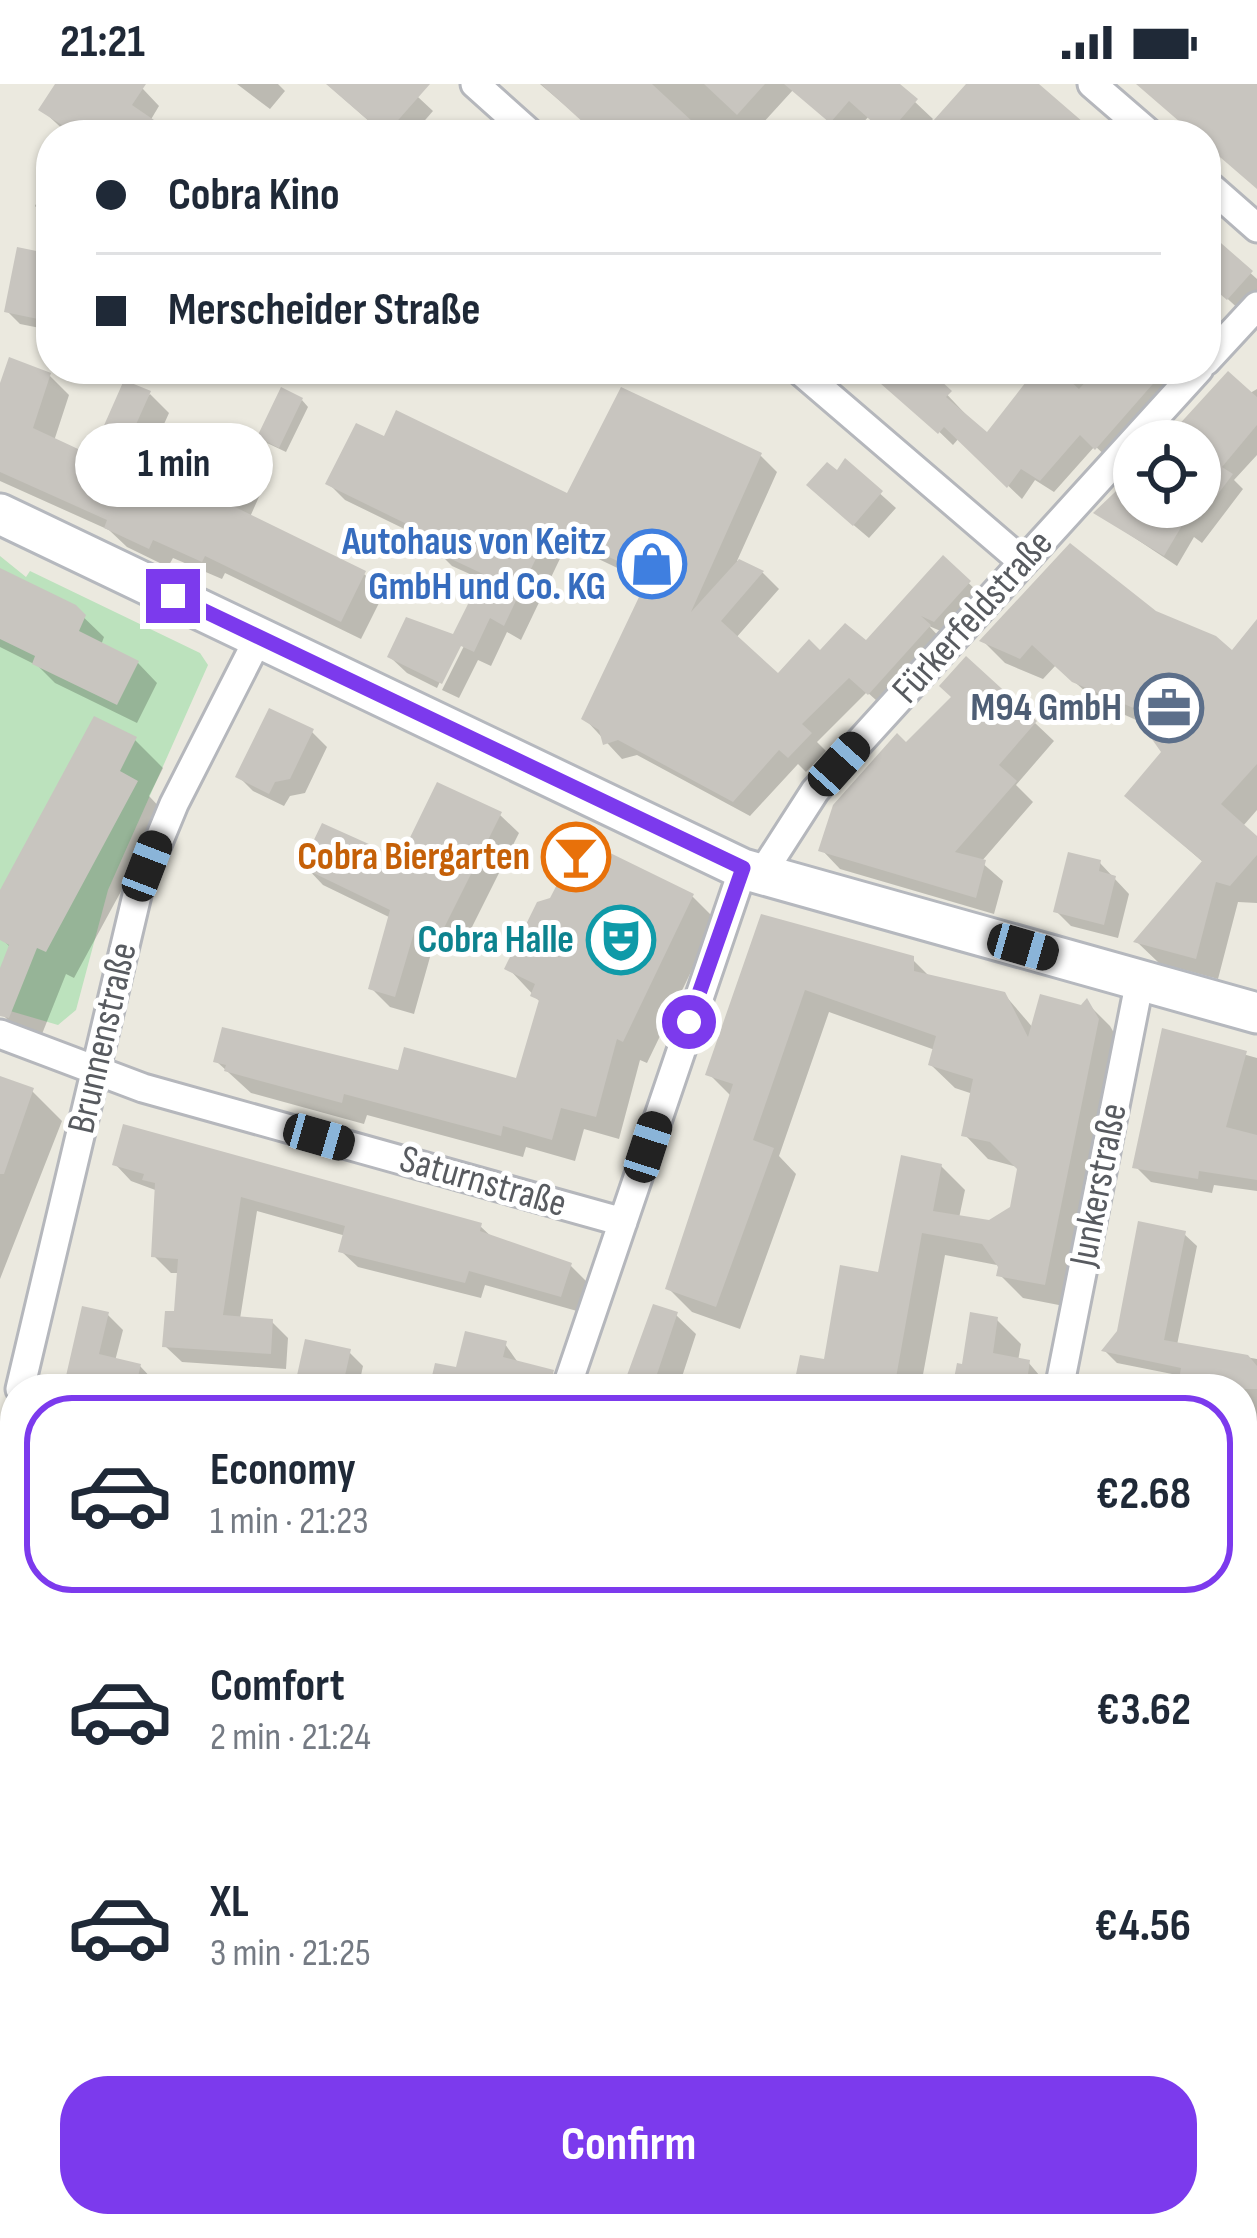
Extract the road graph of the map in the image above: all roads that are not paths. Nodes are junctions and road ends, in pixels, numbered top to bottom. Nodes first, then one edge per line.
1 (475, 84) edge
2 (1092, 84) edge
3 (515, 120) edge
4 (1134, 120) edge
5 (1221, 196) edge
6 (1257, 228) edge
7 (1257, 306) edge
8 (1221, 346) edge
9 (815, 384) edge
10 (1185, 384) edge
11 (0, 514) edge
12 (1023, 562) junction
13 (259, 637) junction
14 (752, 872) junction
15 (1140, 980) junction
16 (1257, 1013) edge
17 (0, 1034) edge
18 (96, 1070) junction
19 (623, 1222) junction
20 (24, 1374) edge
21 (571, 1374) edge
22 (1062, 1374) edge

1 - 3 street
2 - 4 street
5 - 6 street
7 - 8 street
9 - 12 street
10 - 12 street, Fürkerfeldstraße
11 - 13 main road
12 - 14 street, Fürkerfeldstraße
13 - 14 main road
13 - 18 street, Brunnenstraße
14 - 15 main road
14 - 19 street, Fürkerfeldstraße
15 - 16 main road
15 - 22 street, Junkerstraße
17 - 18 street, Saturnstraße
18 - 19 street, Saturnstraße
18 - 20 street, Brunnenstraße
19 - 21 street, Fürkerfeldstraße

